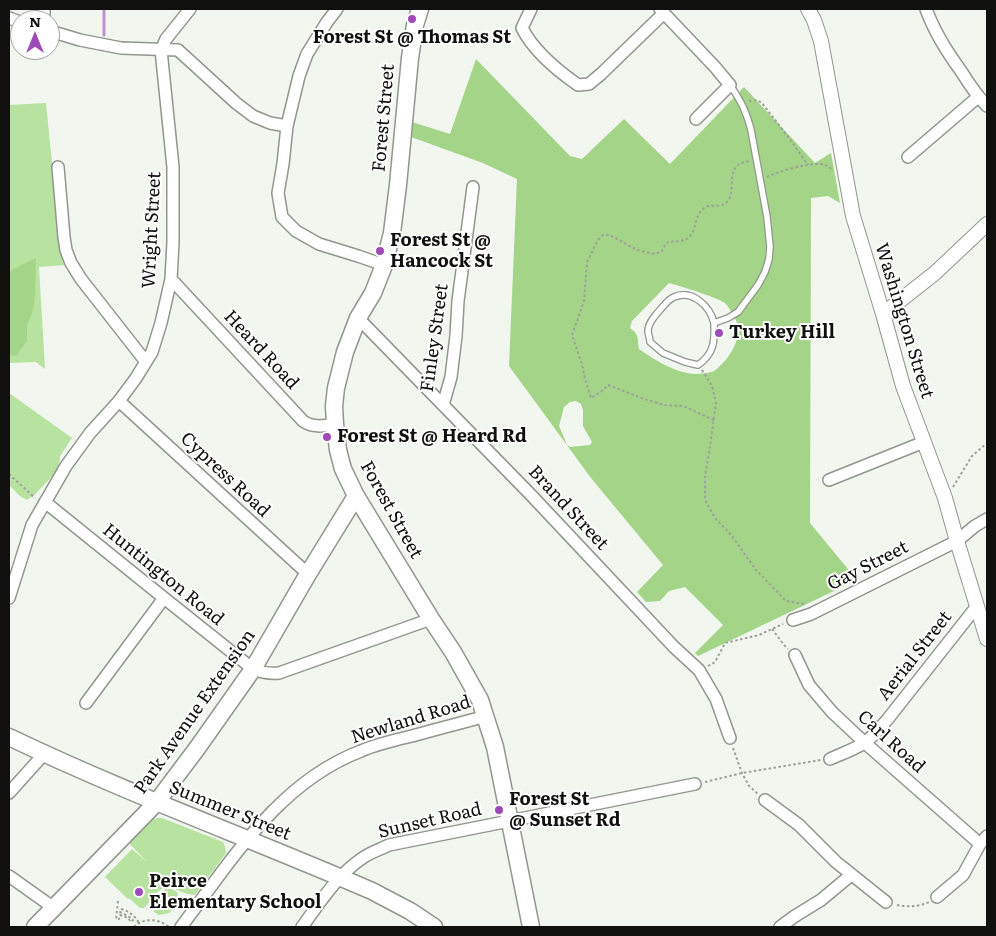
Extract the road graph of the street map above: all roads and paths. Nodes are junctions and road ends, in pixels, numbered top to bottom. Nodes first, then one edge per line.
1 (190, 9) edge
2 (337, 9) edge
3 (420, 9) edge
4 (531, 9) edge
5 (808, 9) edge
6 (926, 9) edge
7 (662, 11) edge
8 (60, 34) edge
9 (161, 50) junction
10 (730, 85) junction
11 (978, 97) junction
12 (742, 103) junction
13 (987, 106) edge
14 (696, 119) dead end
15 (287, 126) junction
16 (908, 157) dead end
17 (756, 158) junction
18 (808, 166) junction
19 (58, 167) dead end
20 (844, 172) junction
21 (759, 180) junction
22 (473, 187) dead end
23 (987, 224) edge
24 (384, 265) junction
25 (171, 279) junction
26 (883, 314) junction
27 (358, 318) junction
28 (714, 323) junction
29 (146, 362) junction
30 (698, 365) junction
31 (119, 401) junction
32 (443, 404) junction
33 (714, 420) junction
34 (334, 424) junction
35 (924, 442) junction
36 (987, 443) edge
37 (9, 474) edge
38 (830, 480) dead end
39 (356, 496) junction
40 (946, 500) junction
41 (44, 504) junction
42 (987, 519) edge
43 (957, 541) junction
44 (308, 574) junction
45 (10, 590) edge
46 (164, 598) junction
47 (977, 606) junction
48 (811, 614) junction
49 (431, 619) junction
50 (793, 620) joint
51 (772, 629) junction
52 (987, 639) edge
53 (784, 645) dead end
54 (795, 655) dead end
55 (253, 669) junction
56 (699, 670) junction
57 (86, 703) dead end
58 (486, 716) junction
59 (9, 737) edge
60 (730, 738) joint
61 (865, 743) junction
62 (44, 754) junction
63 (830, 759) joint
64 (742, 773) junction
65 (695, 784) joint
66 (9, 794) edge
67 (765, 800) joint
68 (156, 803) junction
69 (509, 821) junction
70 (247, 839) junction
71 (984, 840) edge
72 (851, 875) junction
73 (9, 876) edge
74 (340, 877) junction
75 (937, 897) joint
76 (118, 902) dead end
77 (886, 902) joint
78 (54, 908) junction
79 (139, 923) junction
80 (425, 925) edge
81 (35, 927) edge
82 (134, 927) edge
83 (169, 927) edge
84 (181, 927) edge
85 (302, 927) edge
86 (531, 927) edge
87 (780, 927) edge

1 - 9 street
2 - 15 street
3 - 24 main road, Forest Street
4 - 7 street
5 - 20 street, Washington Street
6 - 11 street
7 - 10 street
8 - 9 street
9 - 15 street
9 - 25 street, Wright Street
10 - 12 lane
10 - 14 street
11 - 13 street
11 - 16 street
12 - 17 lane
12 - 18 path
15 - 24 street
17 - 21 lane
17 - 33 path
18 - 20 path
18 - 21 path
19 - 29 street
20 - 26 street, Washington Street
21 - 28 lane
22 - 32 street, Finley Street
23 - 26 street
24 - 27 main road, Forest Street
25 - 29 street, Wright Street
25 - 34 street, Heard Road
26 - 35 street, Washington Street
27 - 32 street, Brand Street
27 - 34 main road, Forest Street
28 - 30 lane
28 - 30 lane
29 - 31 street, Wright Street
30 - 33 path
31 - 41 street, Wright Street
31 - 44 street, Cypress Road
32 - 56 street, Brand Street
33 - 48 path
34 - 39 main road, Forest Street
35 - 38 street
35 - 40 street, Washington Street
36 - 40 path
37 - 41 path
39 - 44 main road, Park Avenue Extension
39 - 49 main road, Forest Street
40 - 43 street, Washington Street
41 - 45 street, Wright Street
41 - 46 street, Huntington Road
42 - 43 street, Gay Street
43 - 47 street, Washington Street
43 - 48 street, Gay Street
44 - 55 main road, Park Avenue Extension
46 - 55 street, Huntington Road
46 - 57 street
47 - 52 street, Washington Street
47 - 61 street, Aerial Street
48 - 50 street, Gay Street
49 - 55 street, Huntington Road
49 - 58 main road, Forest Street
50 - 51 path
51 - 53 path
51 - 56 path
54 - 61 street, Carl Road
55 - 68 main road, Park Avenue Extension
56 - 60 street, Brand Street
58 - 69 main road, Forest Street
58 - 70 street, Newland Road
59 - 62 main road, Summer Street
60 - 64 path
61 - 63 street, Aerial Street
61 - 71 street, Carl Road
62 - 66 street
62 - 68 main road, Summer Street
63 - 64 path
64 - 65 path
64 - 67 path
65 - 69 street
67 - 72 street
68 - 70 main road, Summer Street
68 - 78 main road, Park Avenue Extension
69 - 74 street, Sunset Road
69 - 86 main road, Forest Street
70 - 74 main road, Summer Street
70 - 84 street, Newland Road
71 - 75 street
72 - 77 street
72 - 87 street
73 - 78 street
74 - 80 main road, Summer Street
74 - 85 street, Sunset Road
75 - 77 path
76 - 79 path
78 - 81 main road, Park Avenue Extension
79 - 82 path
79 - 83 path

